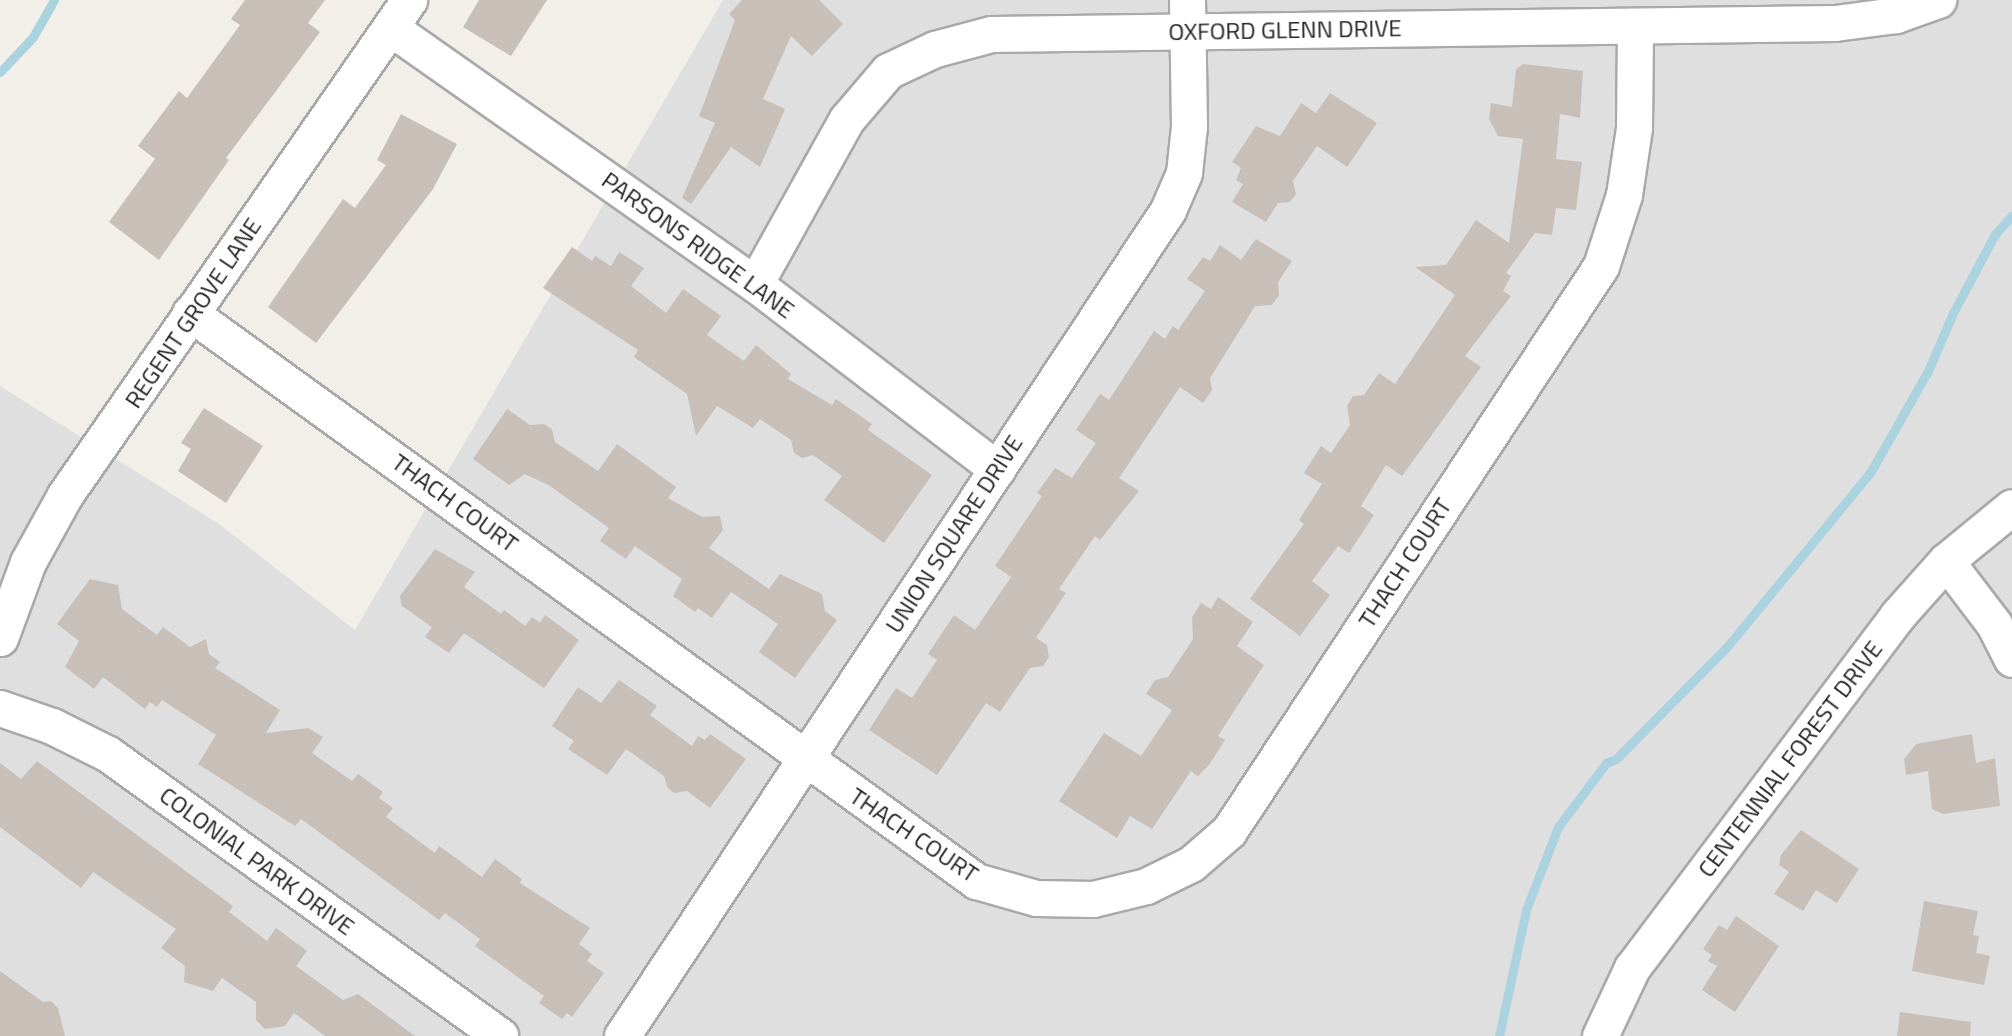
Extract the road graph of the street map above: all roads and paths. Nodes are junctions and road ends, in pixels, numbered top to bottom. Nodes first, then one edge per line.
1 (1938, 0) edge
2 (401, 15) edge
3 (1187, 16) edge
4 (1635, 26) junction
5 (755, 284) junction
6 (190, 313) junction
7 (997, 469) junction
8 (2012, 507) edge
9 (1946, 561) junction
10 (0, 638) edge
11 (2012, 659) edge
12 (0, 708) edge
13 (806, 759) junction
14 (500, 1036) edge
15 (622, 1036) edge
16 (1600, 1036) edge

1 - 4 street, OXFORD GLENN DRIVE
2 - 5 street, PARSONS RIDGE LANE
2 - 6 street, REGENT GROVE LANE
3 - 4 street, OXFORD GLENN DRIVE
3 - 5 street, OXFORD GLENN DRIVE
3 - 7 street, UNION SQUARE DRIVE
4 - 13 street, THACH COURT
5 - 7 street, PARSONS RIDGE LANE
6 - 10 street, REGENT GROVE LANE
6 - 13 street, THACH COURT
7 - 13 street, UNION SQUARE DRIVE
8 - 9 street, CENTENNIAL FOREST DRIVE
9 - 11 street
9 - 16 street, CENTENNIAL FOREST DRIVE
12 - 14 street, COLONIAL PARK DRIVE
13 - 15 street, UNION SQUARE DRIVE

